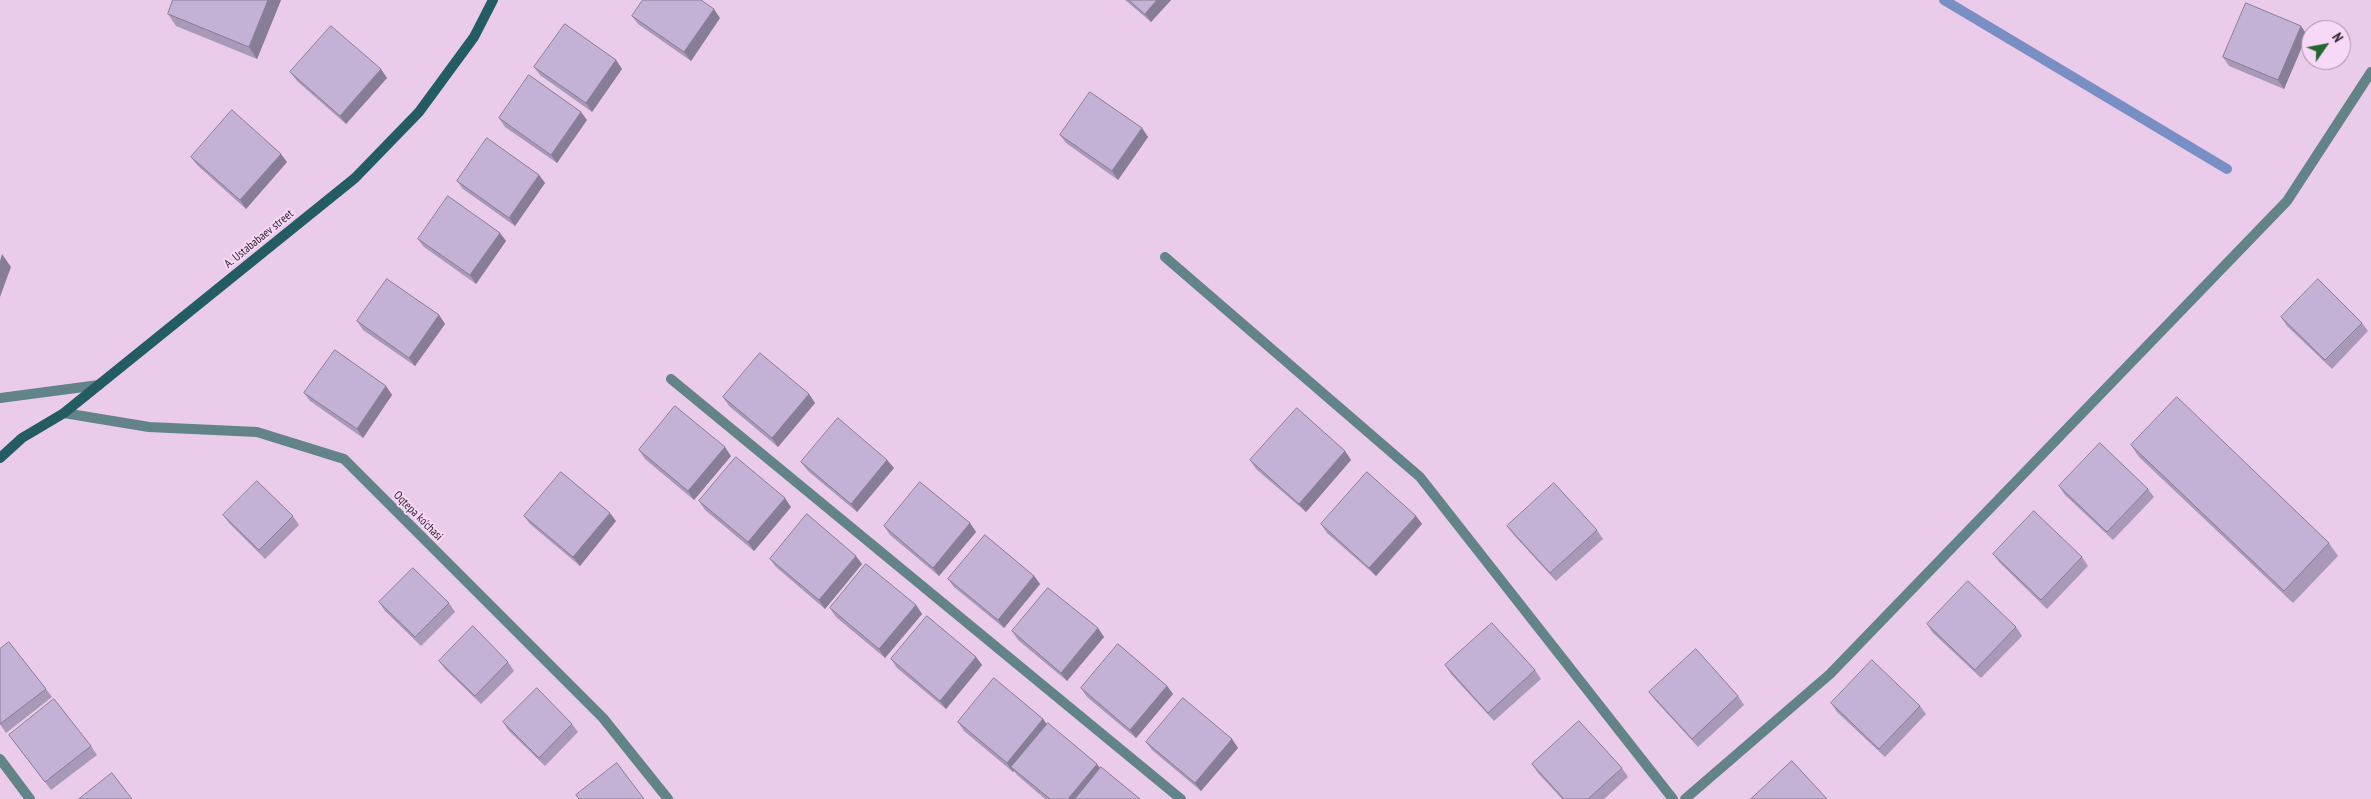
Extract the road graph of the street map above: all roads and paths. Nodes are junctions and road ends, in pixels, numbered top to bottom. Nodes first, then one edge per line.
1 (493, 0) edge
2 (2371, 72) edge
3 (1165, 257) dead end
4 (671, 379) dead end
5 (98, 385) junction
6 (0, 398) edge
7 (64, 412) junction
8 (0, 458) edge
9 (0, 759) edge
10 (30, 799) edge
11 (668, 799) edge
12 (1181, 799) edge
13 (1673, 799) edge
14 (1685, 799) edge

1 - 5 main road, A. Ustababaev street
2 - 14 street
3 - 13 street
4 - 12 street
5 - 6 street
5 - 7 main road, A. Ustababaev street
7 - 8 main road, A. Ustababaev street
7 - 11 street, Oqtepa ko'chasi
9 - 10 street

